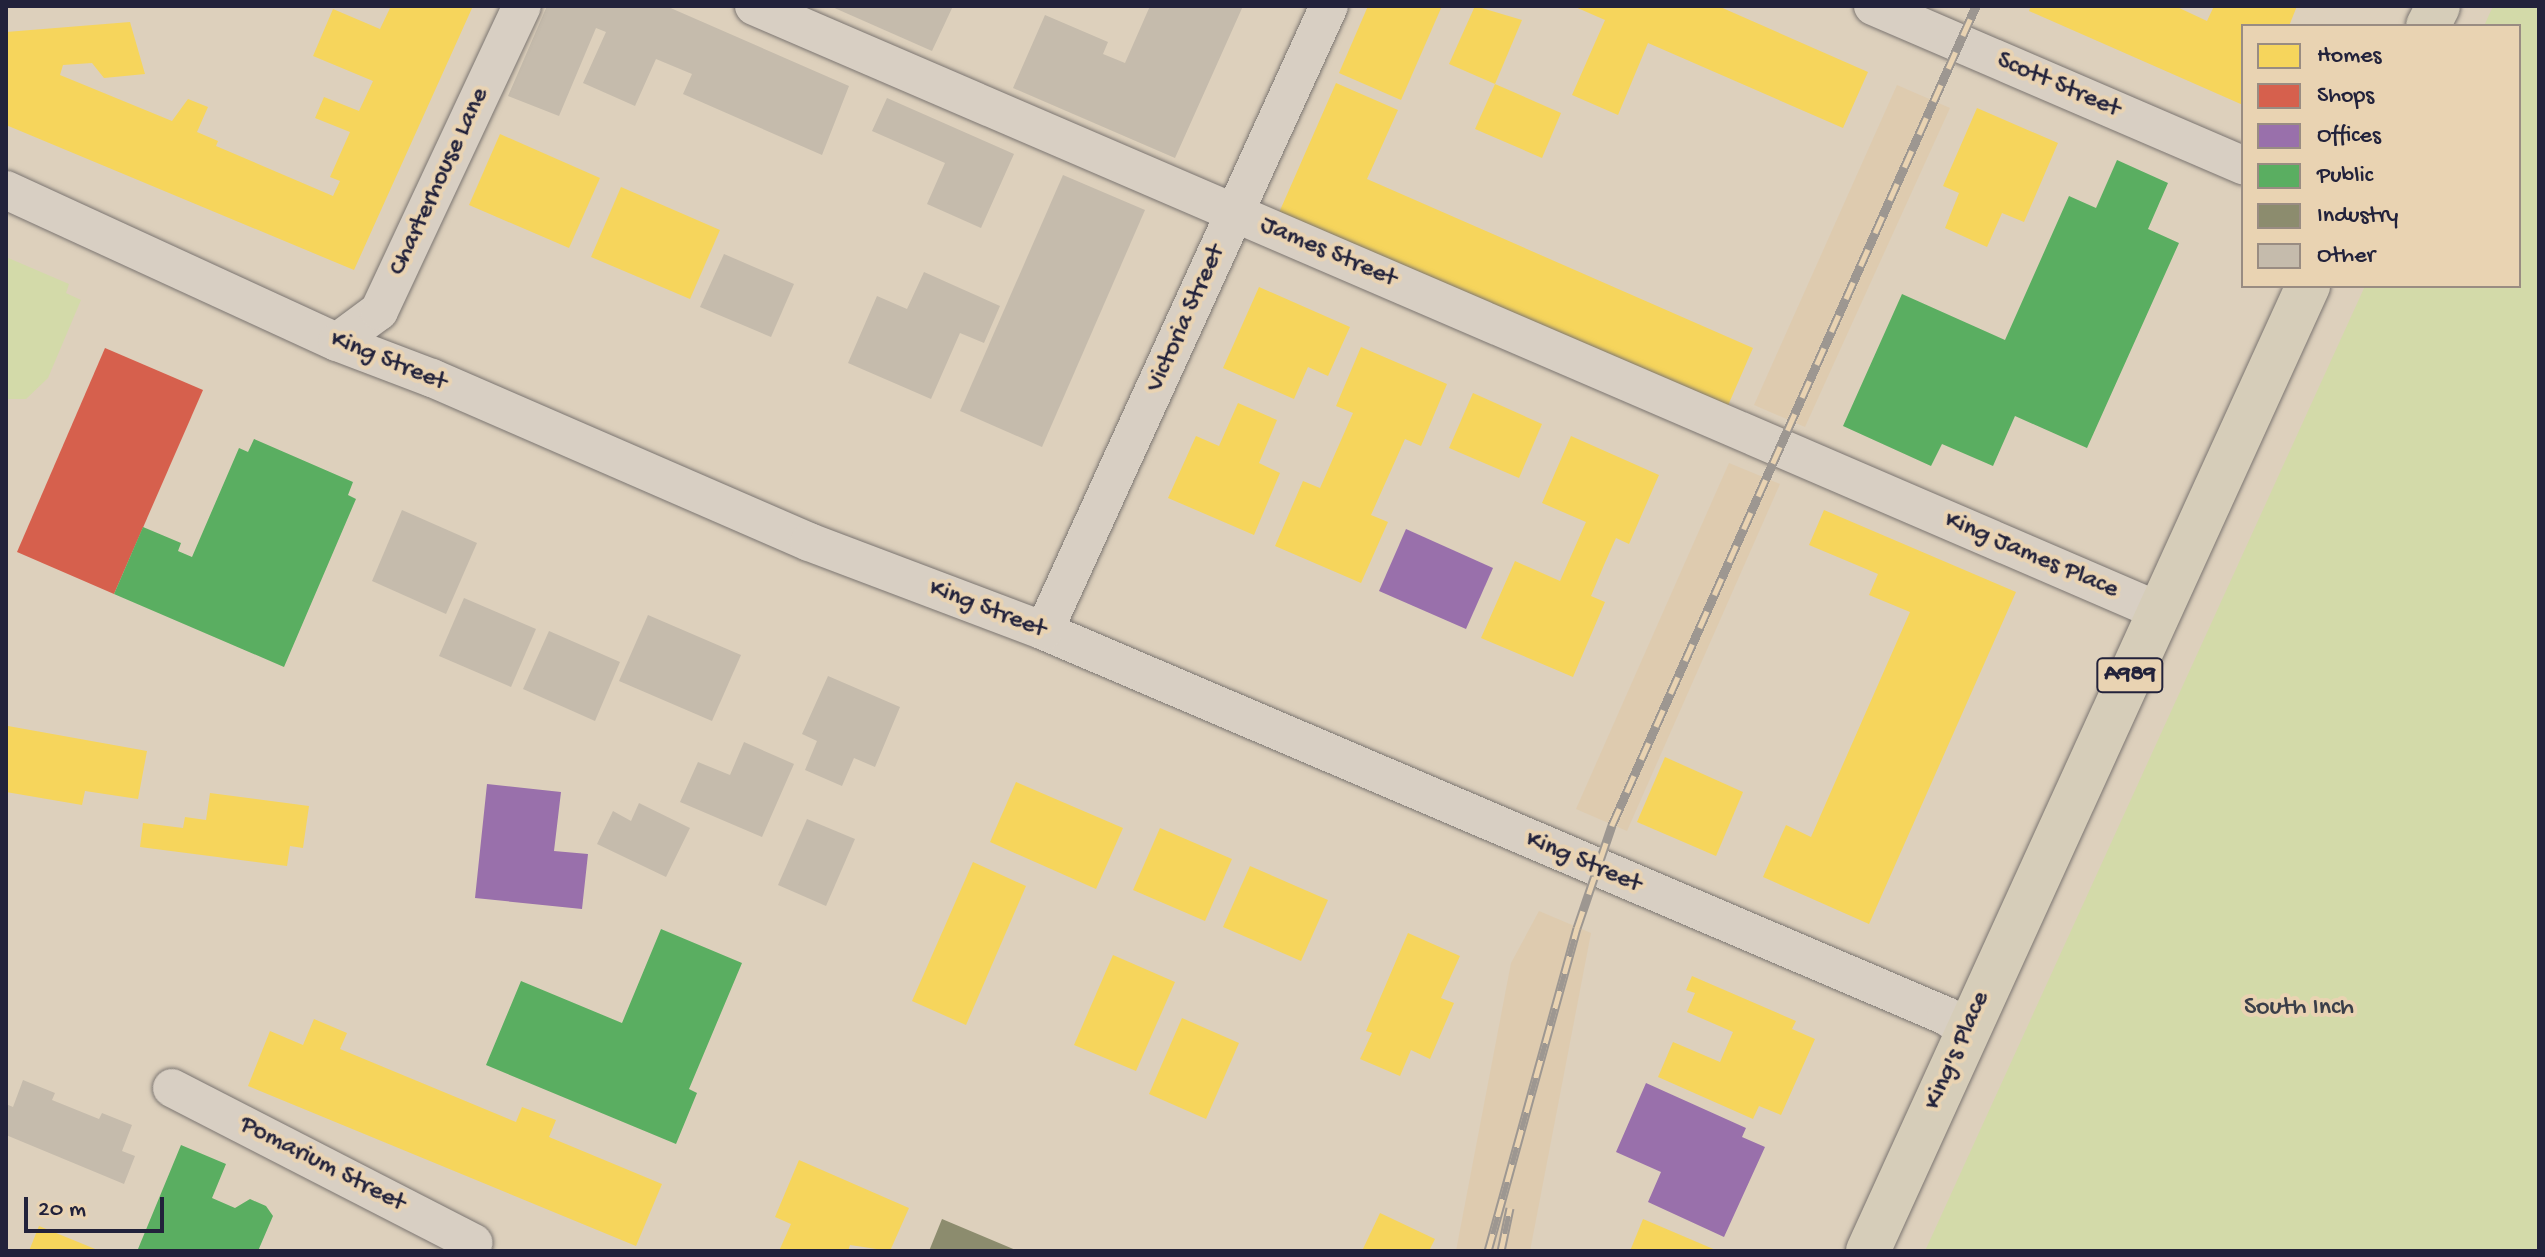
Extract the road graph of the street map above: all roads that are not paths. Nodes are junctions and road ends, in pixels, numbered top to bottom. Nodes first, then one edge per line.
1 (522, 6) edge
2 (754, 6) edge
3 (1329, 6) edge
4 (1873, 6) edge
5 (2438, 6) edge
6 (2429, 24) edge
7 (2241, 164) edge
8 (6, 190) edge
9 (1235, 213) junction
10 (2307, 288) edge
11 (337, 342) junction
12 (1902, 501) joint
13 (2159, 611) junction
14 (1044, 631) junction
15 (1967, 1030) junction
16 (172, 1088) dead end
17 (478, 1248) edge
18 (1868, 1251) edge

1 - 11 street, Charterhouse Lane
2 - 9 street, James Street
3 - 9 street, Victoria Street
4 - 7 street, Scott Street
5 - 6 main road
8 - 11 street, King Street
9 - 12 street, James Street
9 - 14 street, Victoria Street
10 - 13 main road, A989
11 - 14 street, King Street
12 - 13 street, King James Place
13 - 15 main road, King's Place / A989
14 - 15 street, King Street
15 - 18 main road, King's Place / A989
16 - 17 street, Pomarium Street

